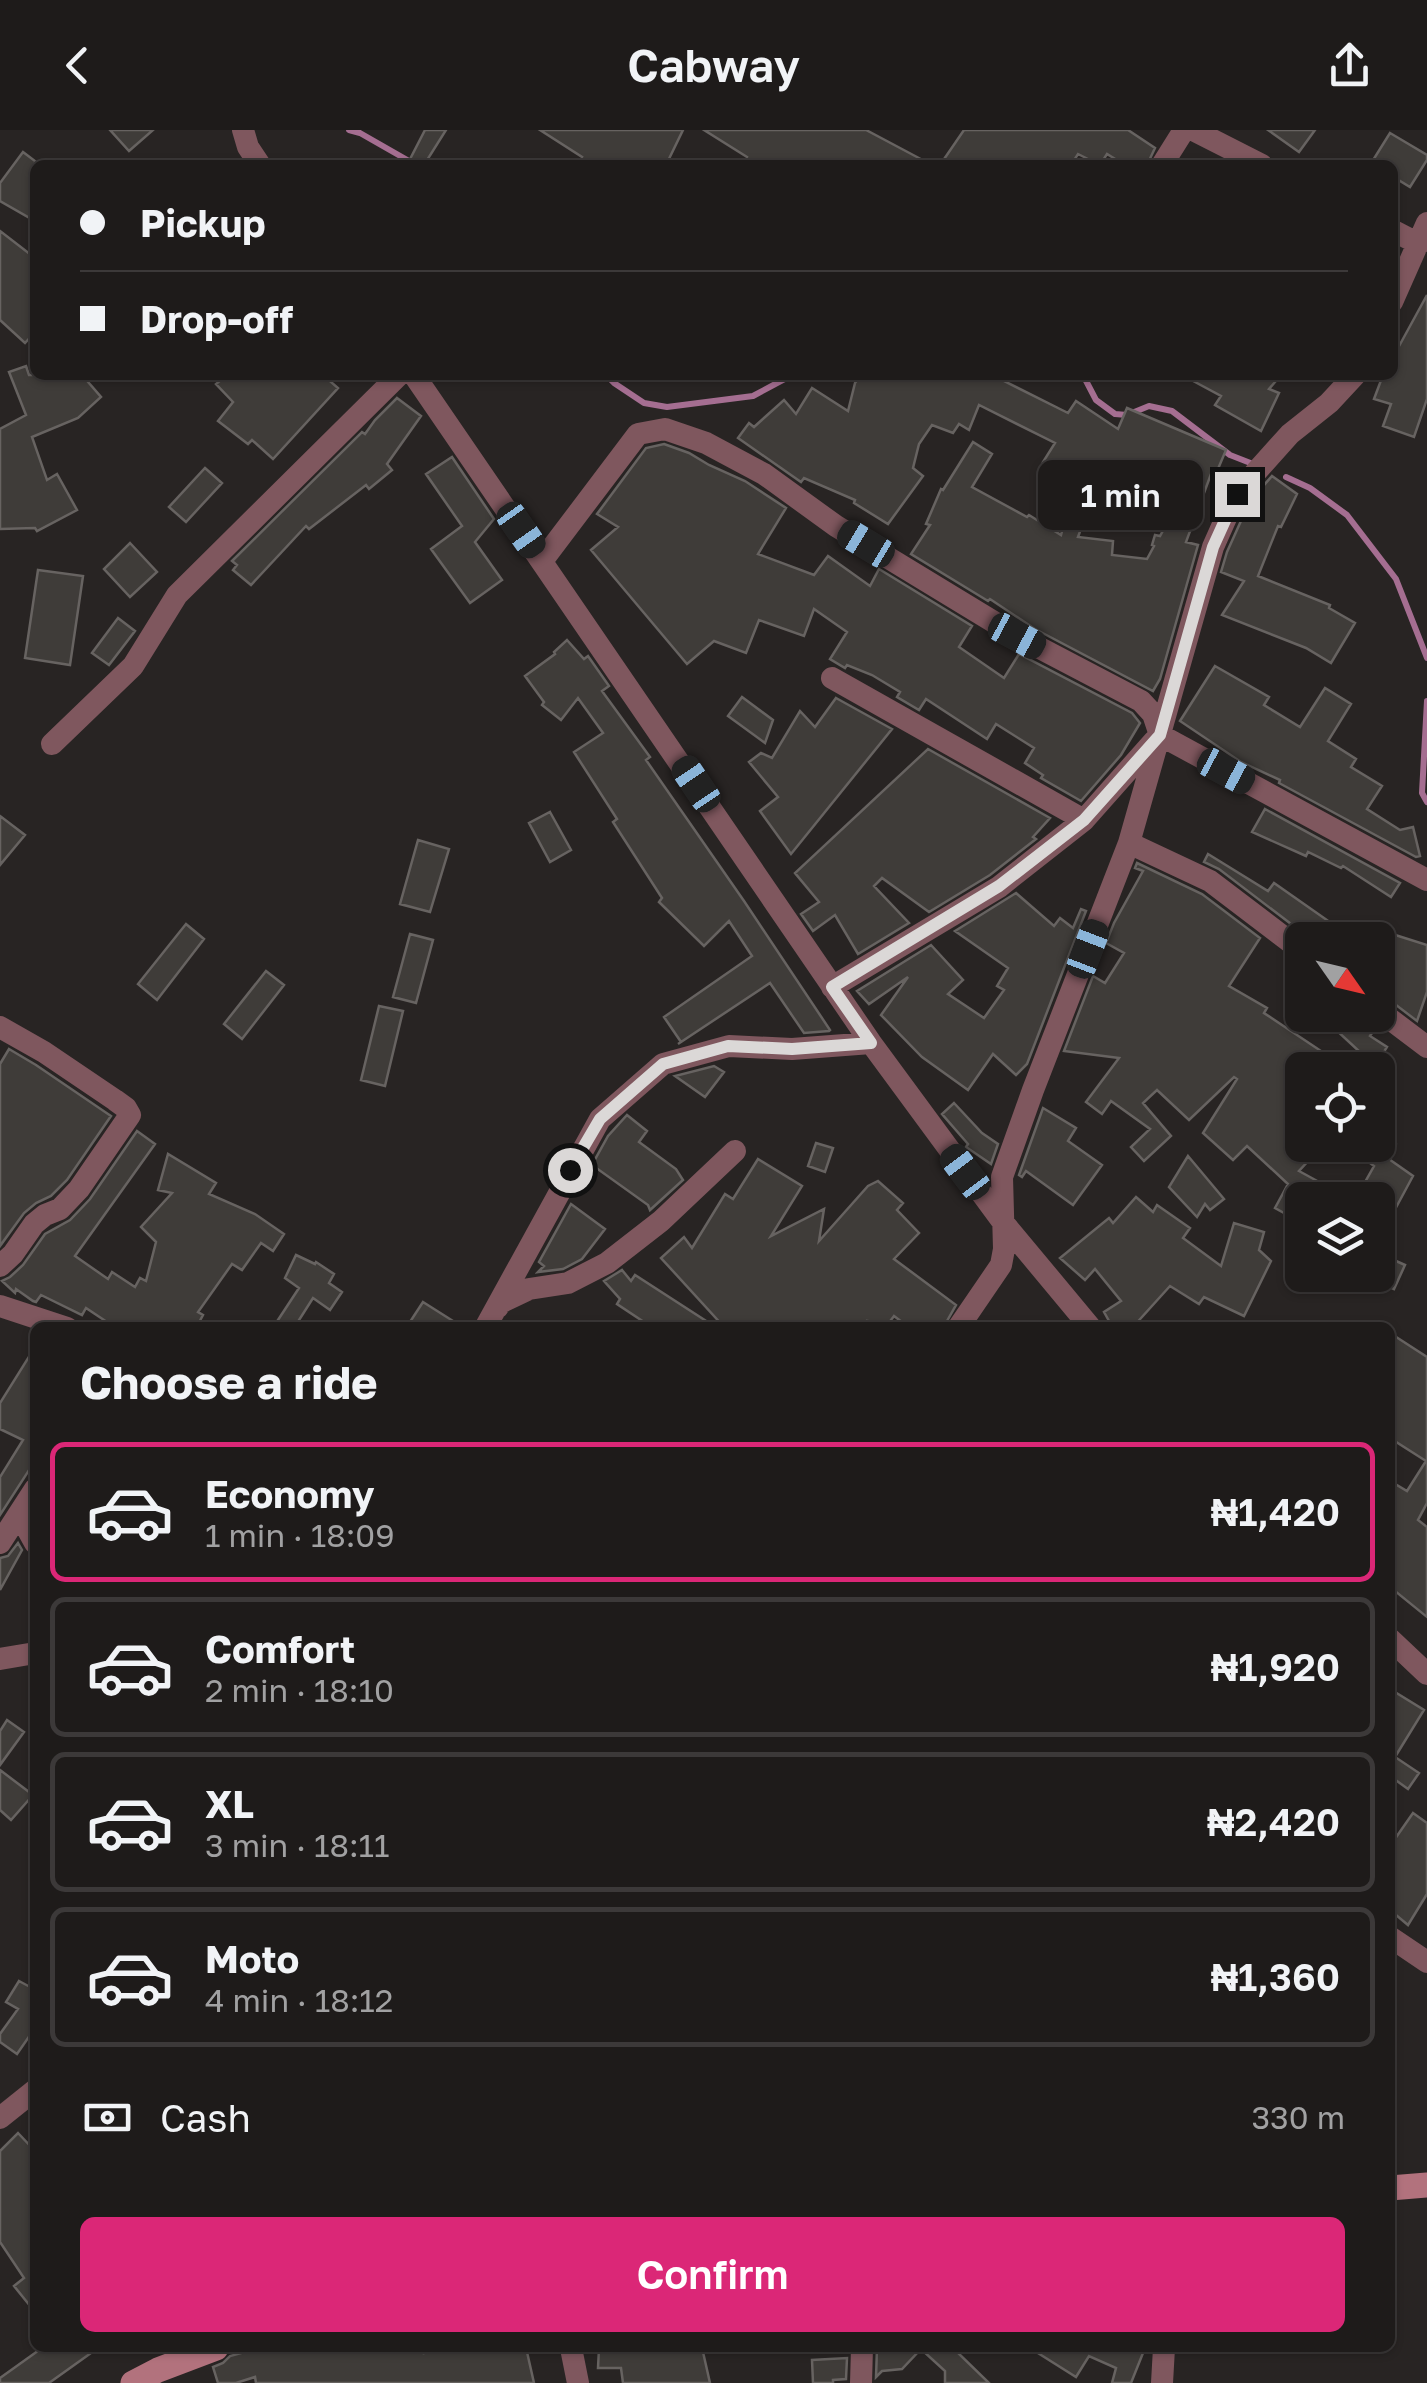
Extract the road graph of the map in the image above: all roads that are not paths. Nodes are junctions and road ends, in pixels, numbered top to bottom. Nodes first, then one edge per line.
1 (243, 130) edge
2 (1184, 130) edge
3 (1193, 130) edge
4 (257, 160) edge
5 (1165, 160) edge
6 (1252, 160) edge
7 (1398, 231) edge
8 (1423, 234) edge
9 (1398, 289) edge
10 (393, 380) edge
11 (417, 380) edge
12 (1351, 380) edge
13 (542, 561) junction
14 (832, 678) dead end
15 (1160, 735) junction
16 (52, 744) dead end
17 (1084, 820) junction
18 (1128, 843) junction
19 (1427, 880) edge
20 (1285, 937) edge
21 (832, 987) junction
22 (1395, 1023) edge
23 (0, 1027) edge
24 (871, 1043) junction
25 (1427, 1047) edge
26 (735, 1151) dead end
27 (1002, 1221) junction
28 (0, 1266) edge
29 (0, 1306) edge
30 (49, 1322) edge
31 (488, 1322) edge
32 (489, 1322) edge
33 (962, 1322) edge
34 (1086, 1322) edge
35 (30, 1497) edge
36 (19, 1514) junction
37 (30, 1534) edge
38 (0, 1543) edge
39 (1395, 1649) edge
40 (30, 1654) edge
41 (0, 1658) edge
42 (1427, 1674) edge
43 (1395, 1940) edge
44 (1427, 1962) edge
45 (30, 2094) edge
46 (0, 2118) edge
47 (1427, 2185) edge
48 (1395, 2188) edge
49 (205, 2352) edge
50 (572, 2352) edge
51 (862, 2352) edge
52 (1164, 2352) edge
53 (133, 2383) edge
54 (578, 2383) edge
55 (861, 2383) edge
56 (1162, 2383) edge

1 - 4 street
2 - 5 street
3 - 6 street
7 - 8 street
8 - 9 street
10 - 16 street
11 - 13 street
12 - 15 street
13 - 15 street
13 - 21 street
14 - 17 street
15 - 17 street
15 - 18 street
15 - 19 street
17 - 21 street
18 - 20 street
18 - 27 street
21 - 24 street
22 - 25 street
23 - 28 street
24 - 27 street
24 - 31 street
26 - 32 street
27 - 33 street
27 - 34 street
29 - 30 street
35 - 36 street
36 - 37 street
36 - 38 street
39 - 42 street
40 - 41 street
43 - 44 street
45 - 46 street
47 - 48 main road
49 - 53 main road
50 - 54 street
51 - 55 street
52 - 56 street

